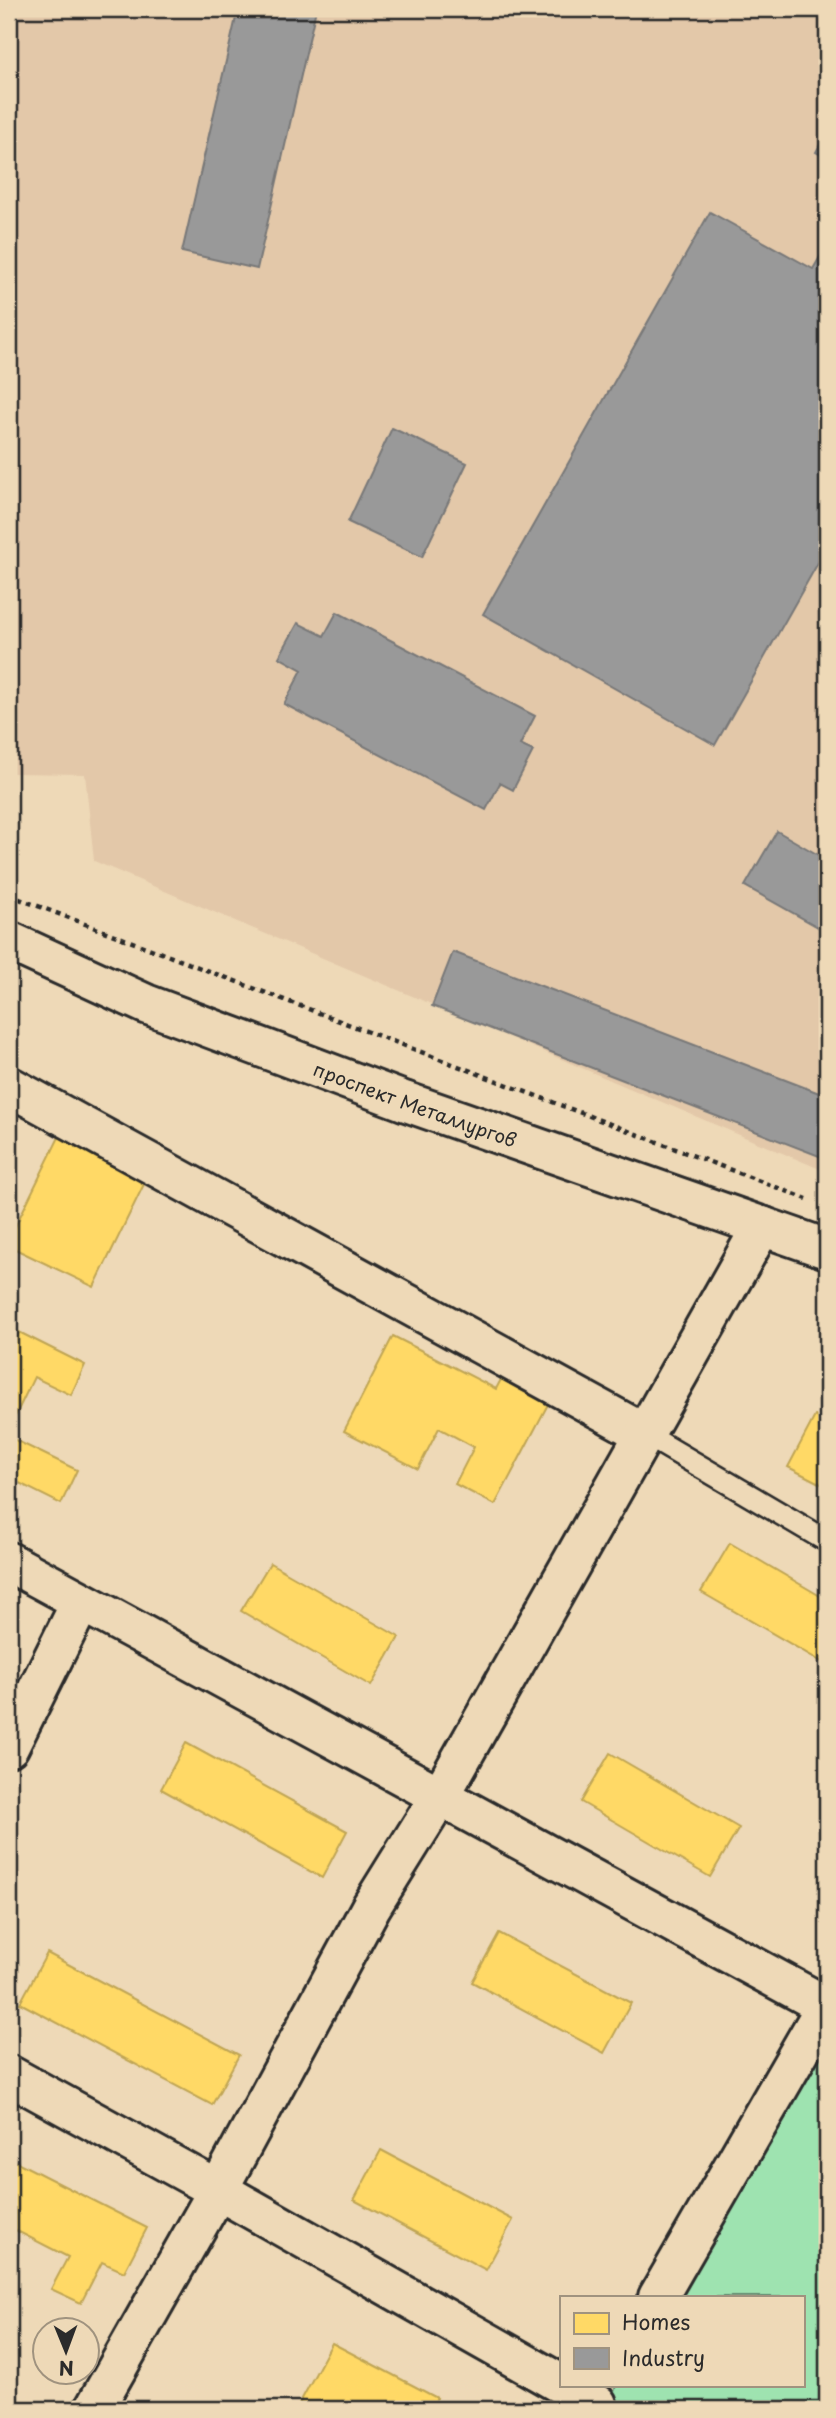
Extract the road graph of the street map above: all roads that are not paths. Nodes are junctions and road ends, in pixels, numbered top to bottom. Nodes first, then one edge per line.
1 (9, 941) edge
2 (9, 1086) edge
3 (762, 1226) junction
4 (827, 1250) edge
5 (645, 1434) junction
6 (827, 1541) edge
7 (9, 1562) edge
8 (81, 1602) junction
9 (9, 1747) edge
10 (440, 1796) junction
11 (827, 2005) edge
12 (9, 2075) edge
13 (218, 2190) junction
14 (659, 2296) edge
15 (560, 2383) edge
16 (567, 2386) edge
17 (599, 2399) edge
18 (94, 2409) edge

1 - 3 street, проспект Металлургов
2 - 5 street
3 - 4 street, проспект Металлургов
3 - 5 street
5 - 6 lane
5 - 10 street
7 - 8 street
8 - 9 street
8 - 10 street
10 - 11 street
10 - 13 street
11 - 14 street
12 - 13 street
13 - 15 street
13 - 18 street
16 - 17 street

